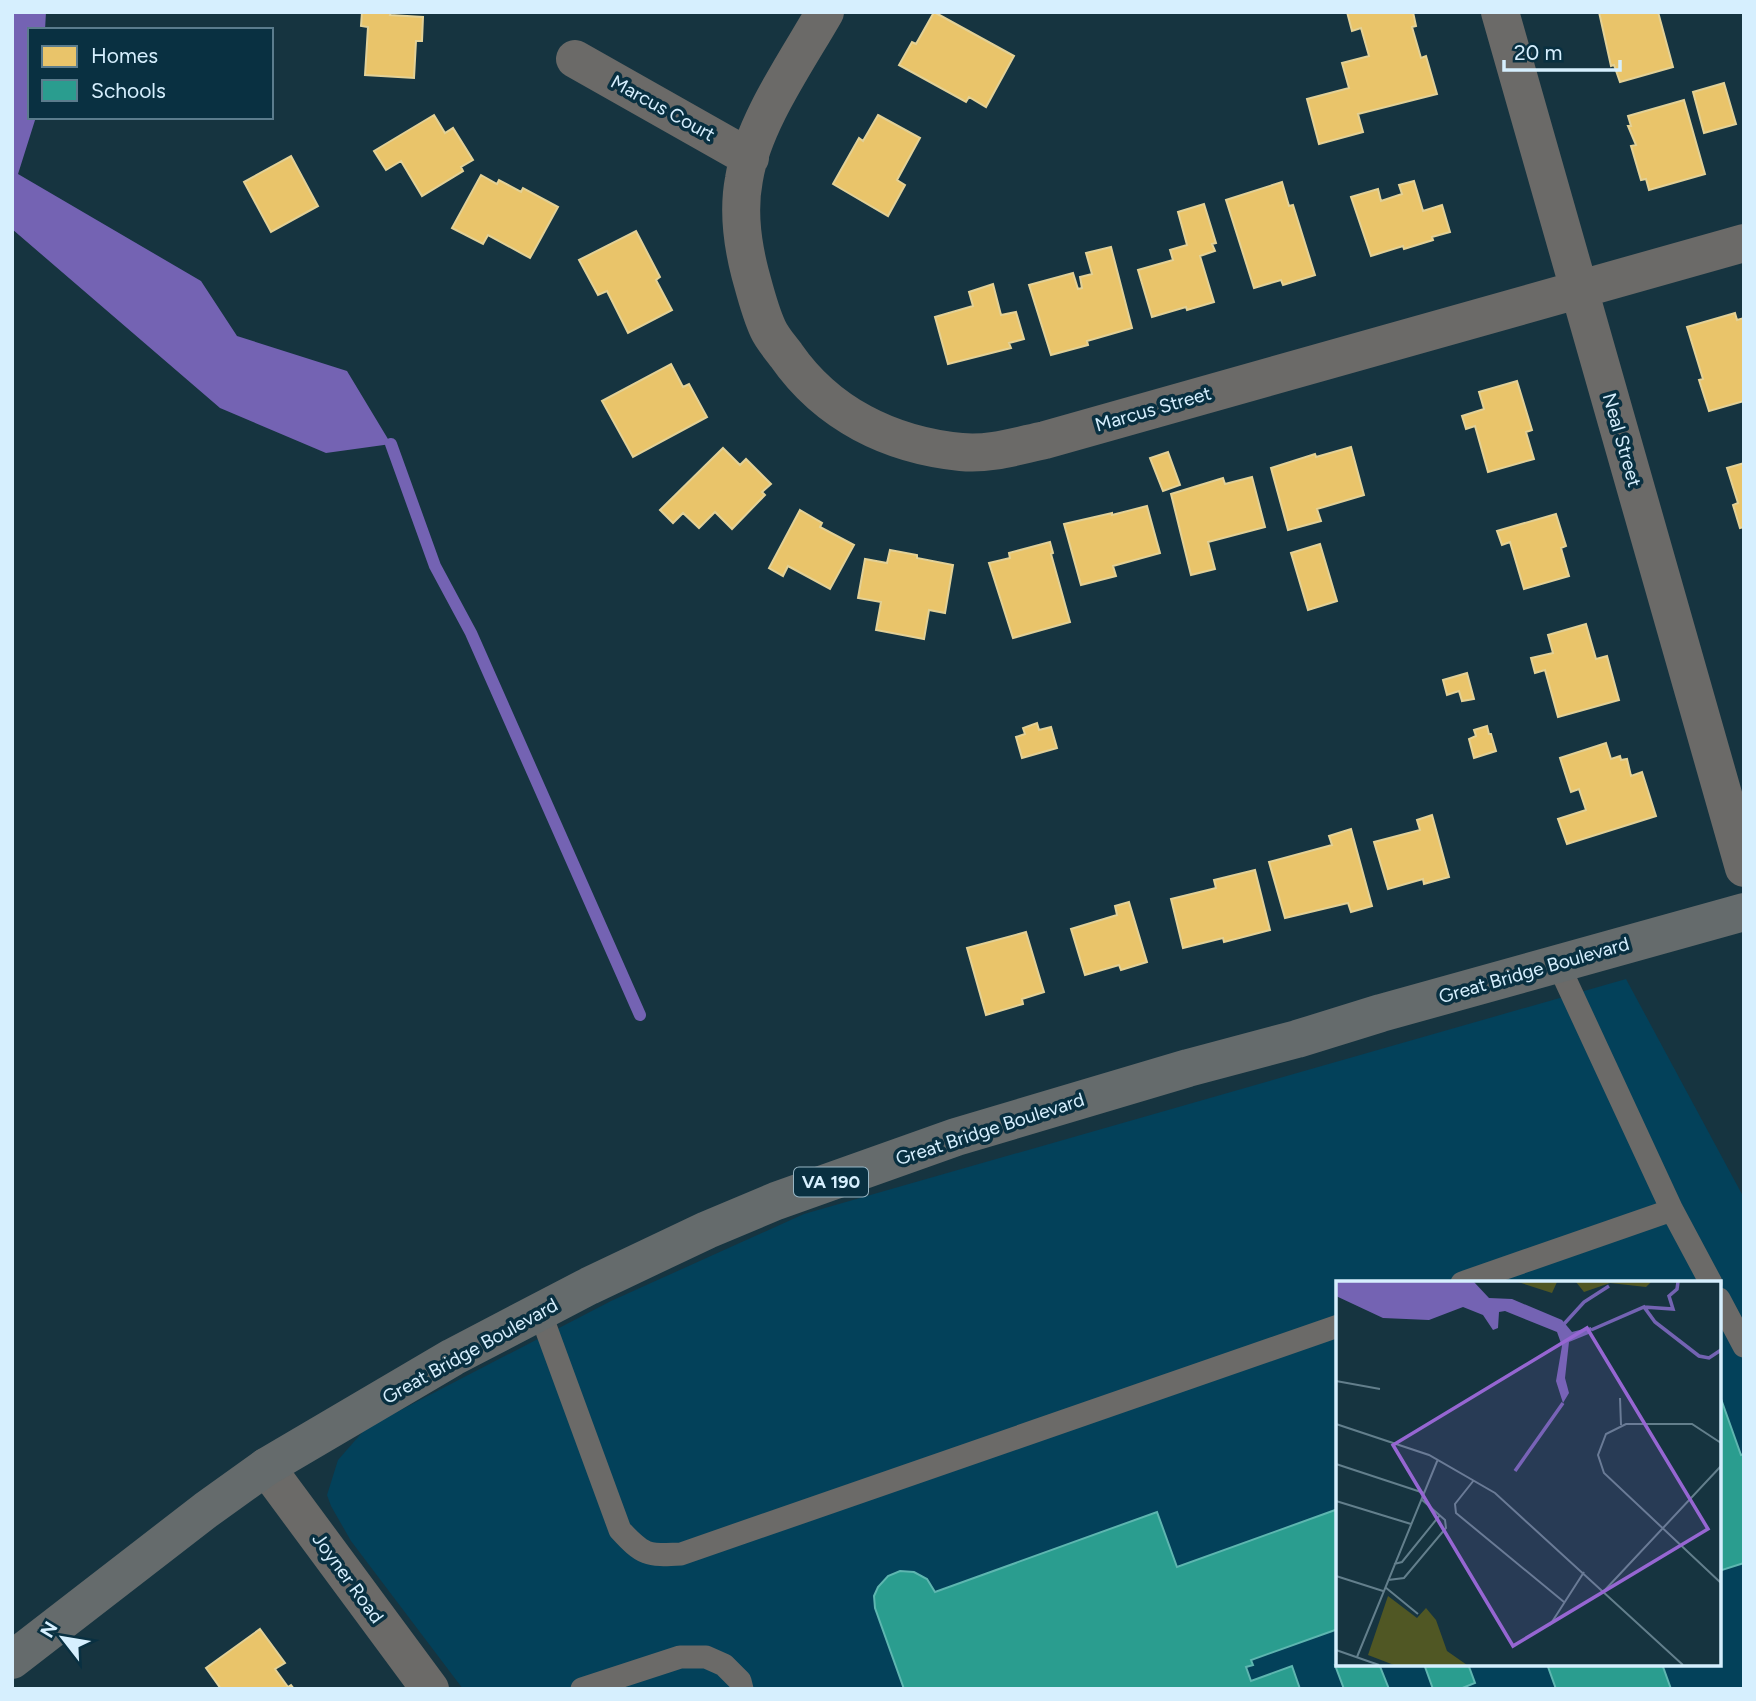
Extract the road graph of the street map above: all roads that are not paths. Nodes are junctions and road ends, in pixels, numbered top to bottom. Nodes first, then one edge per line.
1 (825, 12) edge
2 (1500, 12) edge
3 (575, 59) dead end
4 (750, 158) junction
5 (1744, 243) edge
6 (1579, 289) junction
7 (1744, 868) edge
8 (1744, 912) edge
9 (1558, 964) junction
10 (1672, 1210) junction
11 (1468, 1281) edge
12 (1710, 1281) edge
13 (1721, 1303) edge
14 (540, 1312) junction
15 (1336, 1327) edge
16 (1744, 1346) edge
17 (266, 1467) junction
18 (12, 1660) edge
19 (636, 1681) edge
20 (429, 1689) edge
21 (582, 1689) edge
22 (743, 1689) edge

1 - 4 street, Marcus Street
2 - 6 street, Neal Street
3 - 4 street, Marcus Court
4 - 6 street, Marcus Street
5 - 6 street, Marcus Street
6 - 7 street, Neal Street
8 - 9 main road, Great Bridge Boulevard / VA 190
9 - 10 lane
9 - 14 main road, Great Bridge Boulevard / VA 190
10 - 11 lane
10 - 12 lane
13 - 16 lane
14 - 15 lane
14 - 17 main road, Great Bridge Boulevard / VA 190
17 - 18 main road, Great Bridge Boulevard / VA 190
17 - 20 street, Joyner Road
19 - 21 lane
19 - 22 lane

